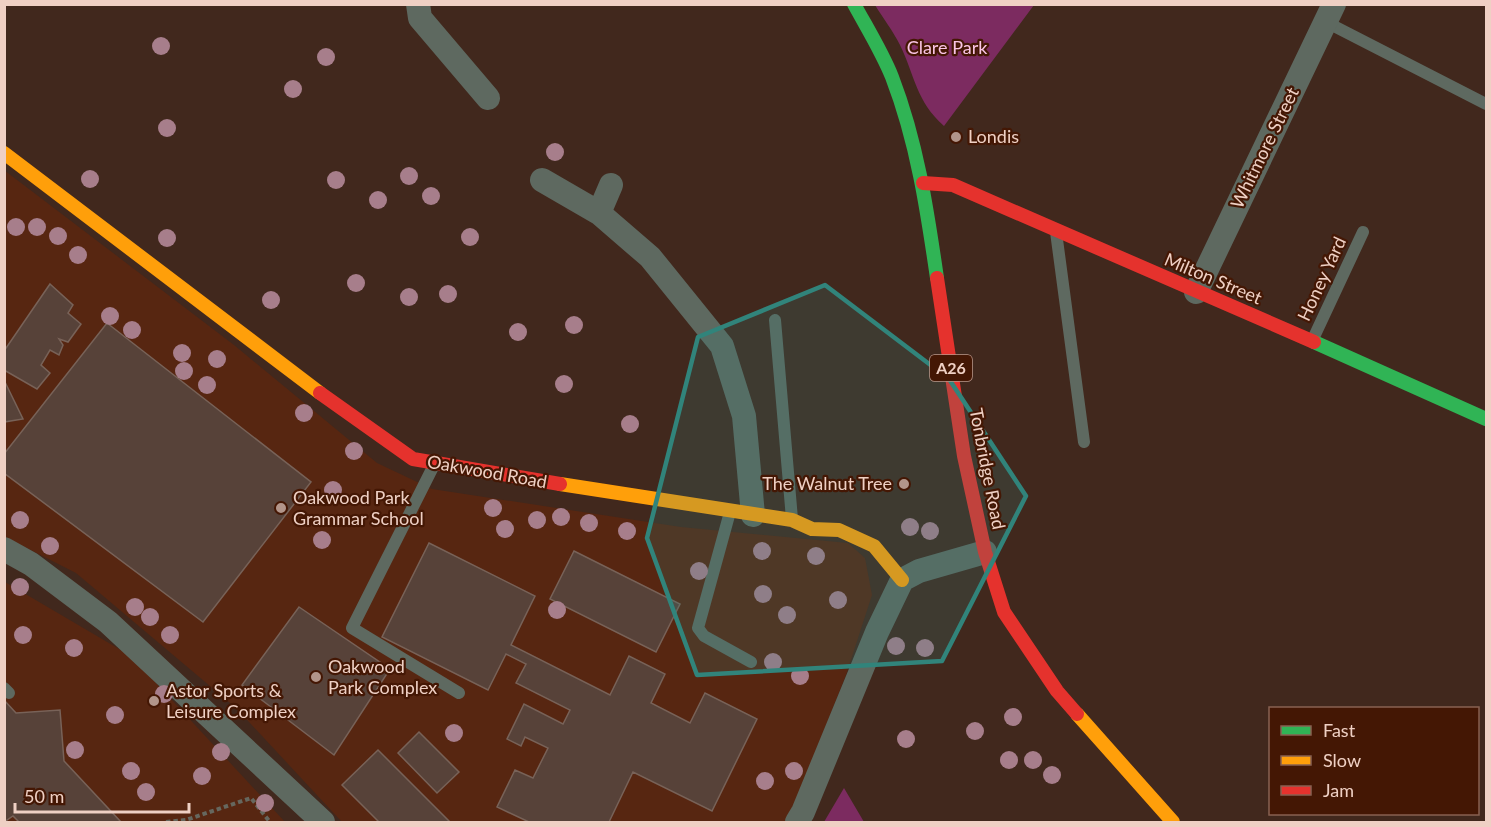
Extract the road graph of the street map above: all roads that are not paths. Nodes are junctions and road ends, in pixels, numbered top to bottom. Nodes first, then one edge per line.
1 (418, 4) edge
2 (854, 4) edge
3 (1330, 13) edge
4 (488, 98) dead end
5 (1486, 104) edge
6 (4, 153) edge
7 (542, 180) dead end
8 (923, 183) junction
9 (611, 185) dead end
10 (599, 213) junction
11 (1056, 230) junction
12 (1363, 232) dead end
13 (1196, 292) junction
14 (775, 320) dead end
15 (1312, 340) junction
16 (1486, 419) edge
17 (1084, 442) dead end
18 (435, 463) junction
19 (742, 513) junction
20 (792, 520) junction
21 (4, 549) edge
22 (985, 552) junction
23 (902, 580) junction
24 (751, 662) dead end
25 (459, 693) dead end
26 (1165, 820) edge
27 (323, 822) edge
28 (797, 822) edge

1 - 4 street
2 - 8 street, Tonbridge Road / A26
3 - 5 lane
3 - 13 street, Whitmore Street
6 - 18 street, Oakwood Road
7 - 10 street
8 - 11 street, Milton Street
8 - 22 street, Tonbridge Road / A26
9 - 10 street
10 - 19 street
11 - 13 street, Milton Street
11 - 17 lane
12 - 15 lane, Honey Yard
13 - 15 street, Milton Street
14 - 20 lane
15 - 16 street, Milton Street
18 - 19 street, Oakwood Road
18 - 25 lane
19 - 20 street, Oakwood Road
19 - 24 lane
20 - 23 street, Oakwood Road
21 - 27 street
22 - 23 street
22 - 26 street, Tonbridge Road / A26
23 - 28 street

